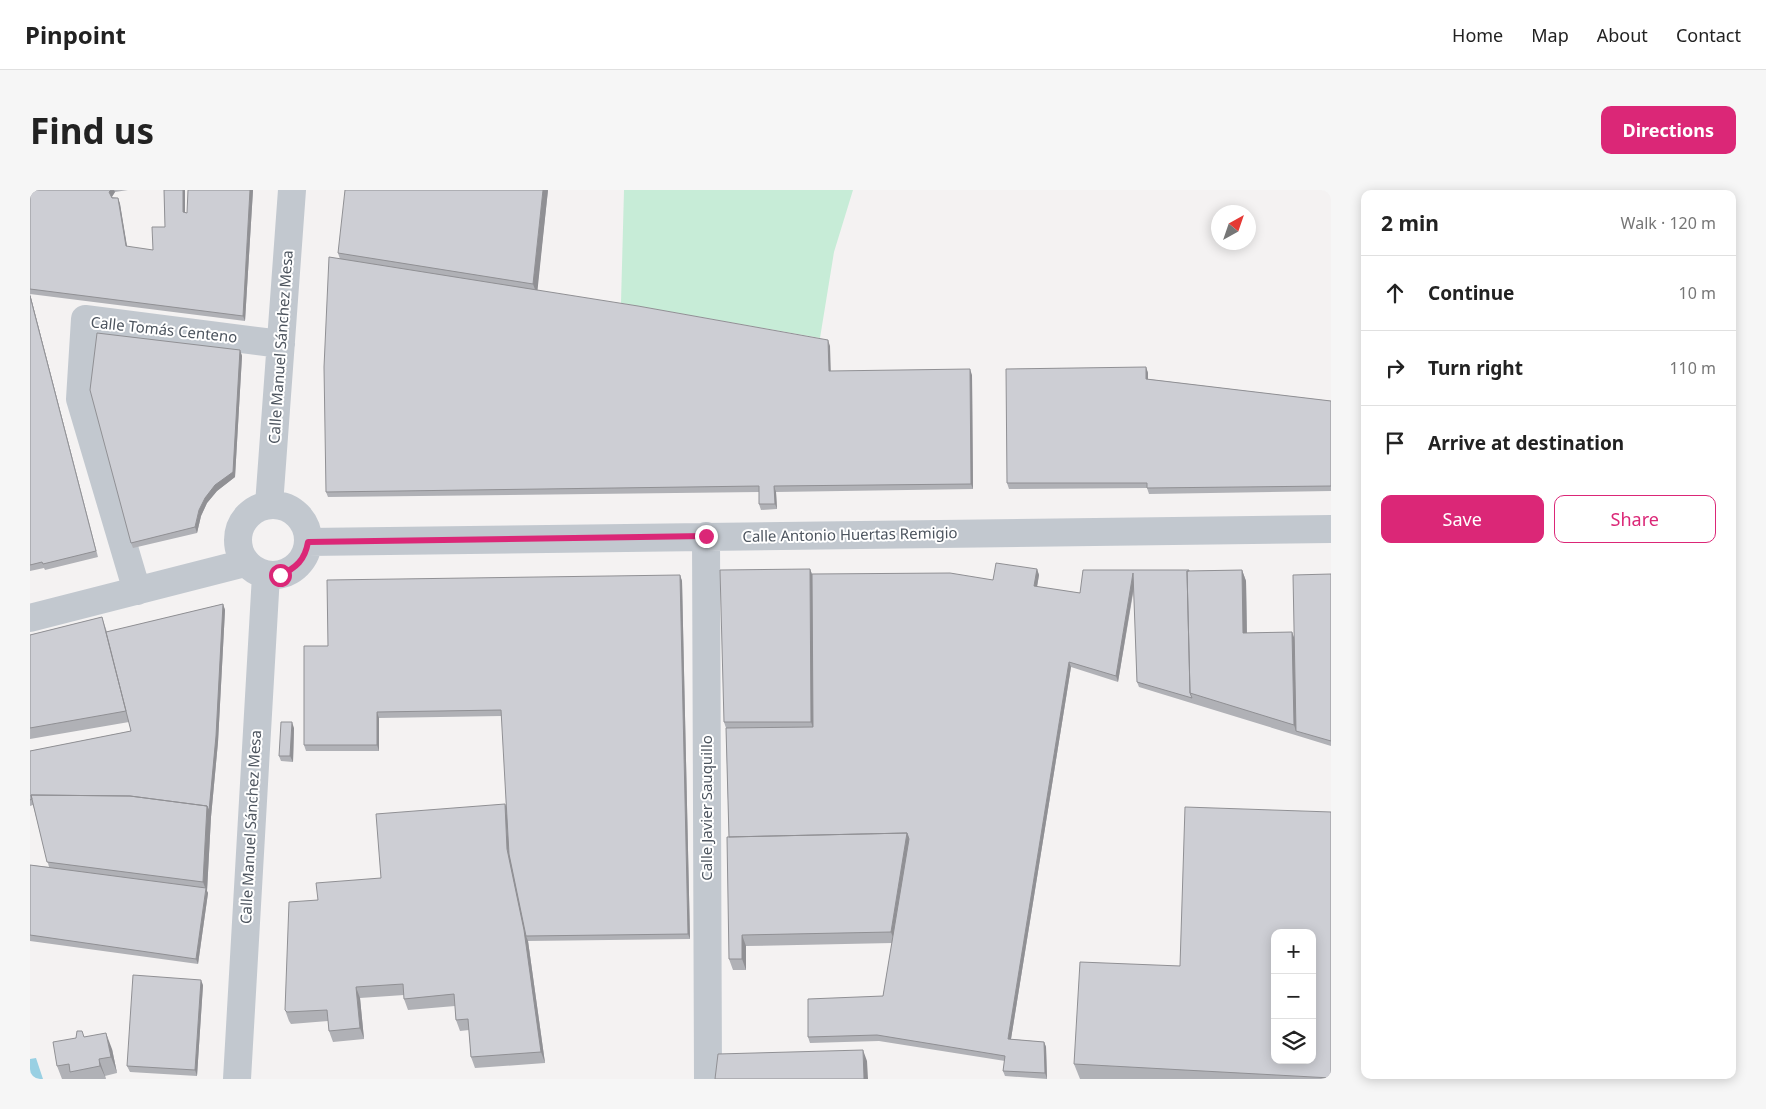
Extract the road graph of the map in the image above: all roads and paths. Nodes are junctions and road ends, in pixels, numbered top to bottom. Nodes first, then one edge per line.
1 (292, 190) edge
2 (282, 344) junction
3 (270, 505) junction
4 (1331, 529) edge
5 (706, 536) junction
6 (308, 542) junction
7 (256, 569) junction
8 (137, 591) junction
9 (30, 618) edge
10 (237, 1079) edge
11 (708, 1079) edge

1 - 2 street, Calle Manuel Sánchez Mesa
2 - 3 street, Calle Manuel Sánchez Mesa
2 - 8 street, Calle Tomás Centeno
3 - 6 street
3 - 7 street
4 - 5 street, Calle Antonio Huertas Remigio
5 - 6 street, Calle Antonio Huertas Remigio
5 - 11 street, Calle Javier Sauquillo
6 - 7 street
7 - 8 street
7 - 10 street, Calle Manuel Sánchez Mesa
8 - 9 street

